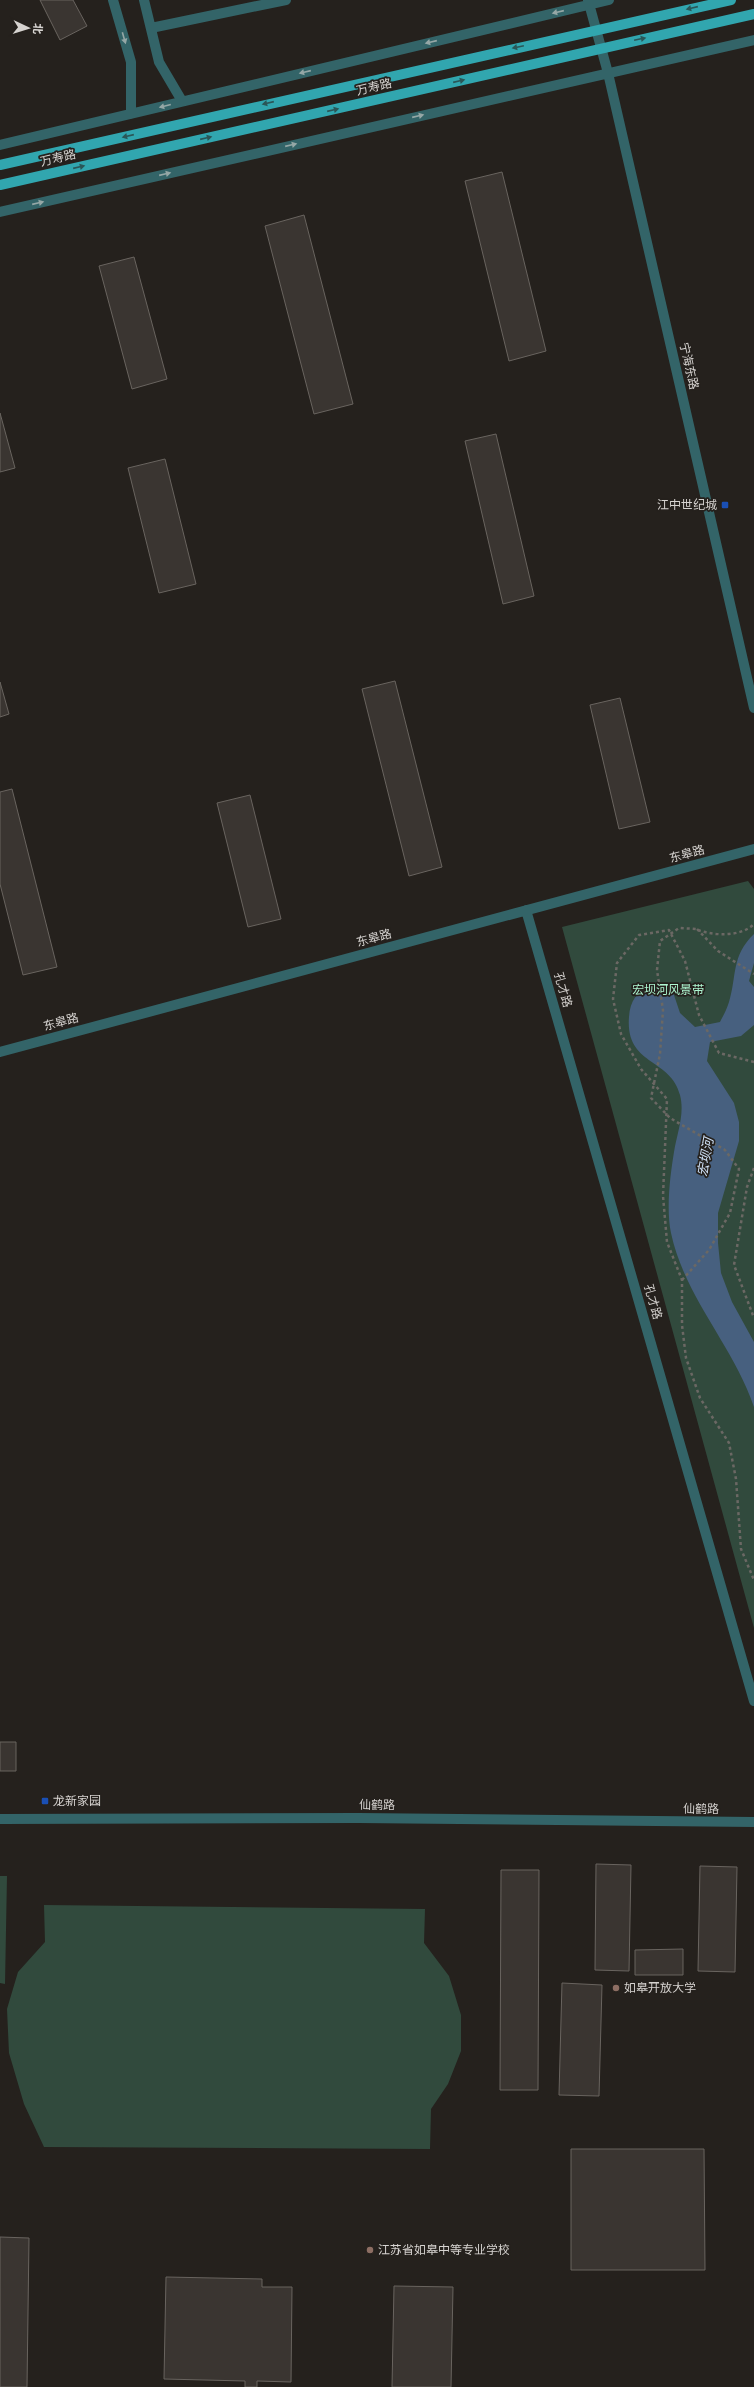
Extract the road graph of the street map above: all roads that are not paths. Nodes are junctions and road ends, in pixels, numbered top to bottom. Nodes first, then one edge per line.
1 (113, 0) edge
2 (144, 0) edge
3 (286, 0) edge
4 (609, 0) edge
5 (731, 0) edge
6 (588, 2) edge
7 (754, 14) edge
8 (151, 28) junction
9 (597, 30) junction
10 (754, 40) edge
11 (602, 48) junction
12 (608, 73) junction
13 (182, 101) junction
14 (131, 114) junction
15 (0, 145) edge
16 (0, 165) edge
17 (0, 185) edge
18 (0, 212) edge
19 (754, 708) edge
20 (754, 849) edge
21 (526, 910) junction
22 (0, 1052) edge
23 (754, 1700) edge
24 (0, 1819) edge
25 (754, 1822) edge

1 -> 14 street
2 - 8 street
3 - 8 street
4 - 6 street
5 -> 9 main road, 万寿路
6 - 9 street, 宁海东路
6 -> 13 street
11 -> 7 main road, 万寿路
8 - 13 street
9 - 11 street, 宁海东路
9 -> 16 main road, 万寿路
10 - 12 street
11 - 12 street, 宁海东路
17 -> 11 main road, 万寿路
18 -> 12 street
12 - 19 street, 宁海东路
13 -> 14 street
14 - 15 street
20 - 21 street, 东皋路
21 - 22 street, 东皋路
21 - 23 street, 孔才路
24 - 25 street, 仙鹤路

